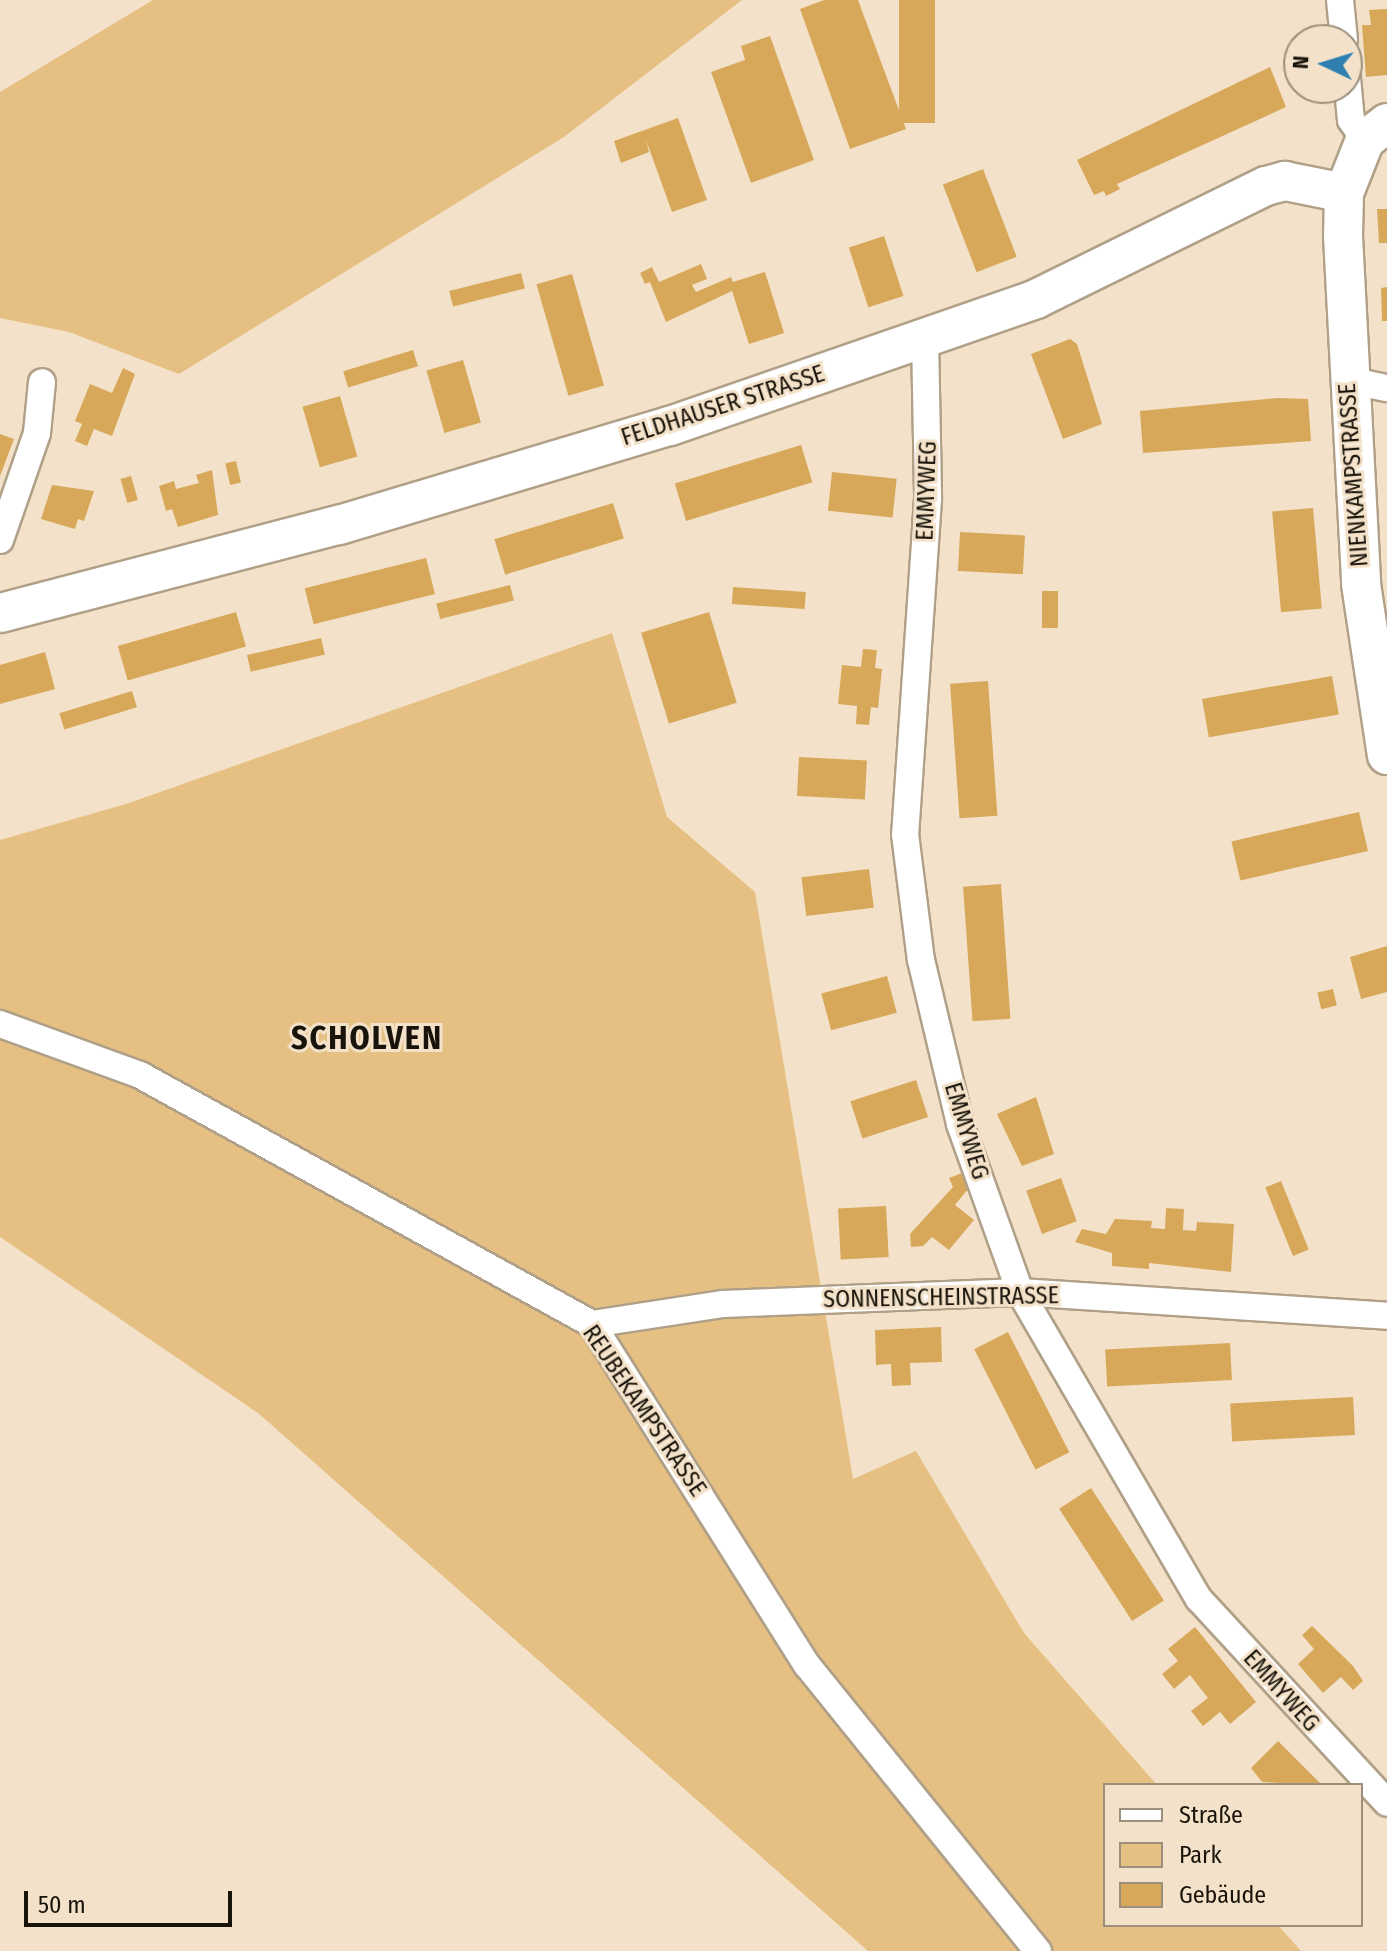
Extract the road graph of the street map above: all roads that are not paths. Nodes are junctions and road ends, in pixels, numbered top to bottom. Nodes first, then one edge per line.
1 (1340, 0) edge
2 (1342, 24) edge
3 (1349, 104) edge
4 (1376, 131) edge
5 (1344, 193) junction
6 (925, 337) junction
7 (1348, 380) junction
8 (42, 382) dead end
9 (1387, 388) edge
10 (0, 540) edge
11 (1, 609) edge
12 (1387, 755) edge
13 (0, 1024) edge
14 (1020, 1292) junction
15 (1387, 1316) edge
16 (592, 1324) junction
17 (1387, 1803) edge
18 (1038, 1951) edge

1 - 2 street
3 - 4 street
4 - 5 street
5 - 6 street, FELDHAUSER STRASSE
5 - 7 street, NIENKAMPSTRASSE
6 - 11 street, FELDHAUSER STRASSE
6 - 14 street, EMMYWEG
7 - 9 street
7 - 12 street, NIENKAMPSTRASSE
8 - 10 street
13 - 16 street, REUBEKAMPSTRASSE
14 - 15 street, SONNENSCHEINSTRASSE
14 - 16 street, SONNENSCHEINSTRASSE
14 - 17 street, EMMYWEG
16 - 18 street, REUBEKAMPSTRASSE

